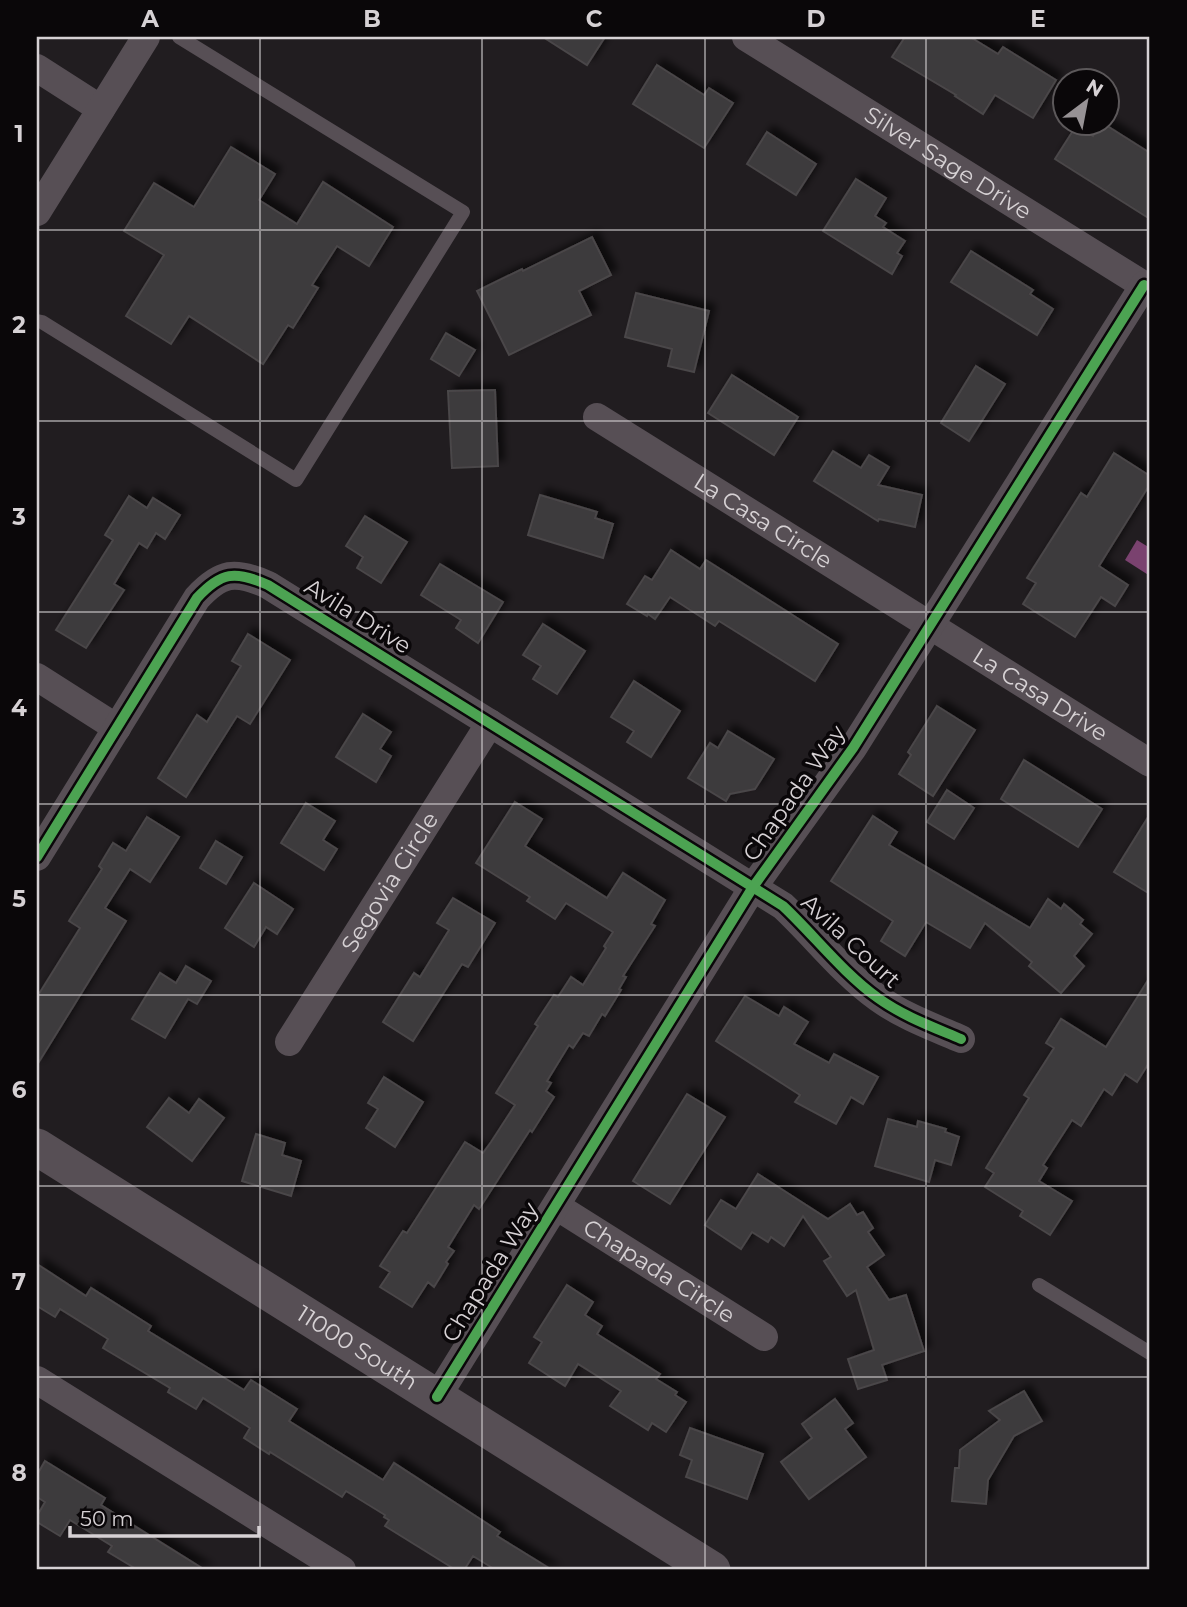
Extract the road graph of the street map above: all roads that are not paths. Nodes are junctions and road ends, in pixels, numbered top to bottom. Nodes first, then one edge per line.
1 (146, 37) edge
2 (179, 37) edge
3 (746, 37) edge
4 (37, 68) edge
5 (101, 109) junction
6 (37, 212) edge
7 (1147, 287) edge
8 (37, 321) edge
9 (597, 417) dead end
10 (930, 625) junction
11 (37, 677) edge
12 (489, 723) junction
13 (117, 728) junction
14 (1150, 763) edge
15 (37, 857) edge
16 (753, 887) junction
17 (961, 1039) dead end
18 (289, 1042) dead end
19 (37, 1147) edge
20 (556, 1206) junction
21 (1039, 1285) dead end
22 (764, 1337) dead end
23 (1150, 1353) edge
24 (37, 1380) edge
25 (437, 1397) junction
26 (342, 1570) edge
27 (712, 1570) edge

1 - 5 street
2 - 8 lane
3 - 7 street, Silver Sage Drive
4 - 5 street
5 - 6 street
7 - 10 street, Chapada Way
9 - 10 street, La Casa Circle
10 - 14 street, La Casa Drive
10 - 16 street, Chapada Way
11 - 13 street
12 - 13 street, Avila Drive
12 - 16 street, Avila Drive
12 - 18 street, Segovia Circle
13 - 15 street, Avila Drive
16 - 17 street, Avila Court
16 - 20 street, Chapada Way
19 - 25 street, 11000 South
20 - 22 street, Chapada Circle
20 - 25 street, Chapada Way
21 - 23 lane
24 - 26 street
25 - 27 street, 11000 South

